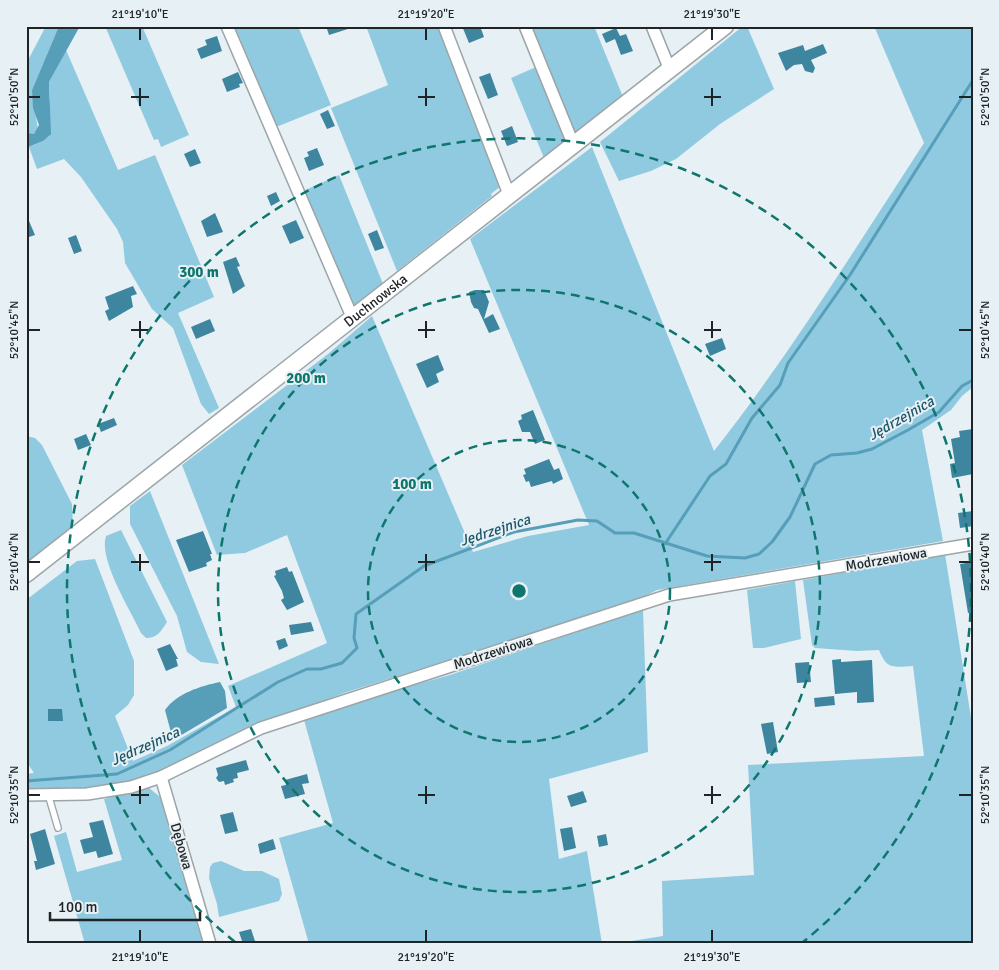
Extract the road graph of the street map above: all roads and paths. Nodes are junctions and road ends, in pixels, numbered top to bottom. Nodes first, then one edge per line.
1 (227, 26) edge
2 (444, 26) edge
3 (526, 26) edge
4 (652, 26) edge
5 (725, 26) edge
6 (670, 70) junction
7 (574, 146) junction
8 (510, 197) junction
9 (353, 319) junction
10 (973, 544) edge
11 (26, 574) edge
12 (161, 777) junction
13 (48, 794) junction
14 (26, 795) edge
15 (58, 828) dead end
16 (210, 944) edge

1 - 9 street
2 - 8 street
3 - 7 street
4 - 6 street
5 - 6 street, Duchnowska
6 - 7 street, Duchnowska
7 - 8 street, Duchnowska
8 - 9 street, Duchnowska
9 - 11 street, Duchnowska
10 - 12 street, Modrzewiowa
12 - 13 street, Modrzewiowa
12 - 16 street, Dębowa
13 - 14 street, Modrzewiowa
13 - 15 lane

